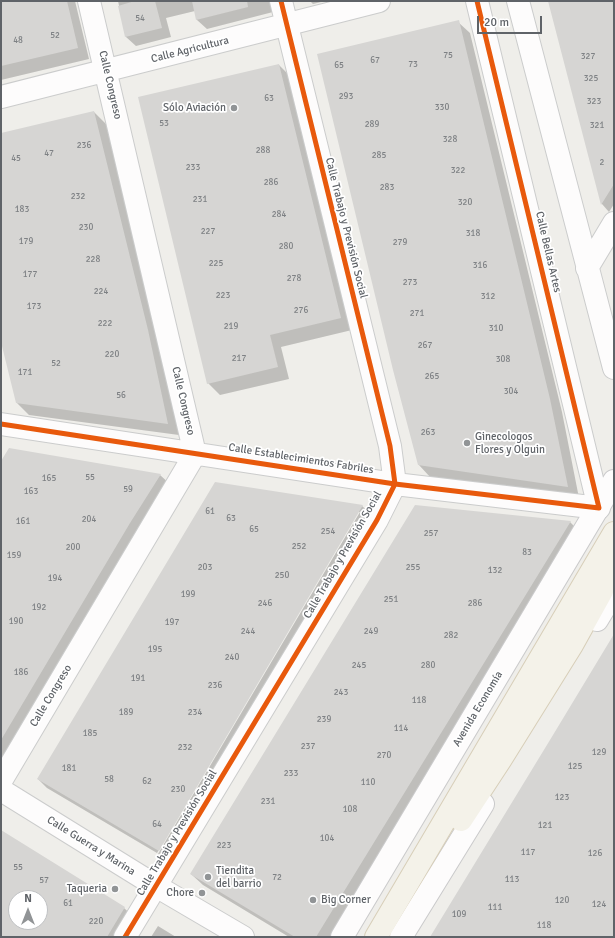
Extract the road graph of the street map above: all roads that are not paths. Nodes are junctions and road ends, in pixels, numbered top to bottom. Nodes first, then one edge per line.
1 (89, 1) edge
2 (280, 1) edge
3 (379, 1) edge
4 (477, 1) edge
5 (518, 1) edge
6 (286, 25) junction
7 (106, 71) junction
8 (1, 97) edge
9 (614, 223) edge
10 (587, 268) junction
11 (614, 368) edge
12 (1, 424) edge
13 (195, 454) junction
14 (614, 481) edge
15 (395, 484) junction
16 (606, 504) edge
17 (614, 533) edge
18 (614, 550) edge
19 (614, 592) edge
20 (1, 780) edge
21 (1, 790) edge
22 (156, 886) junction
23 (125, 937) edge
24 (243, 937) edge
25 (342, 937) edge
26 (376, 937) edge
27 (386, 937) edge
28 (400, 937) edge

1 - 7 street, Calle Congreso
2 - 6 street, Calle Trabajo y Previsión Social
3 - 6 street, Calle Agricultura
4 - 16 street, Calle Bellas Artes
5 - 10 street
6 - 7 street, Calle Agricultura
6 - 15 street, Calle Trabajo y Previsión Social
7 - 8 street, Calle Agricultura
7 - 13 street, Calle Congreso
9 - 10 street
10 - 11 street
12 - 13 street, Calle Establecimientos Fabriles
13 - 15 street, Calle Establecimientos Fabriles
13 - 20 street, Calle Congreso
14 - 16 street, Avenida Economía
15 - 16 street, Calle Establecimientos Fabriles
15 - 22 street, Calle Trabajo y Previsión Social
16 - 25 street, Avenida Economía
17 - 26 main road
18 - 27 main road
19 - 28 street
21 - 22 street, Calle Guerra y Marina
22 - 23 street, Calle Trabajo y Previsión Social
22 - 24 street, Calle Guerra y Marina

